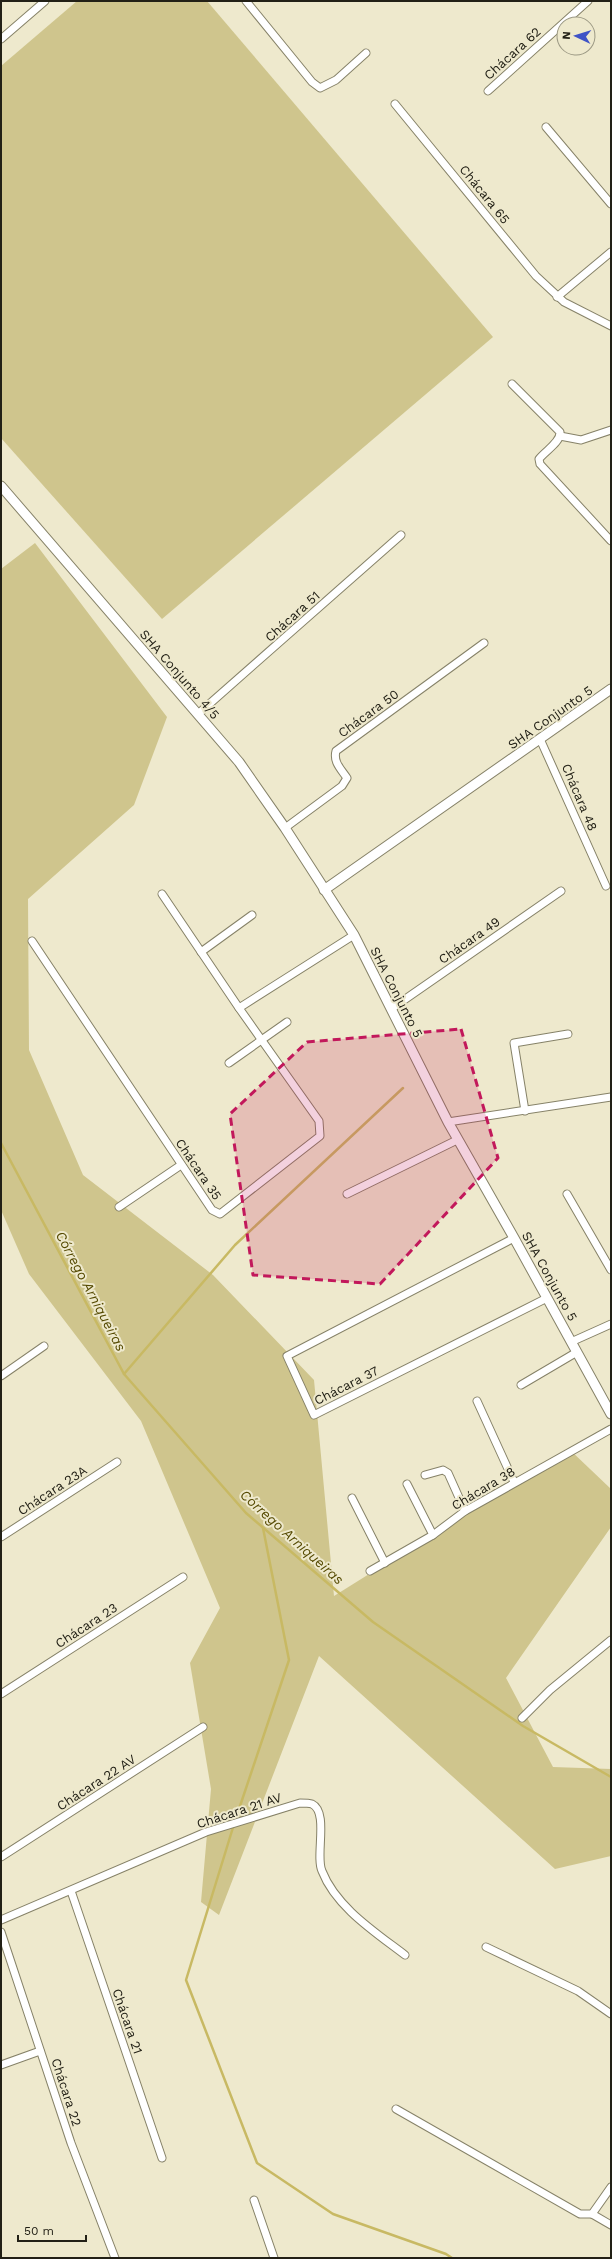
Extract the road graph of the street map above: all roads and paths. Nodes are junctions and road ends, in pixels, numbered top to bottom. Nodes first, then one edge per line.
1 (46, 1) edge
2 (246, 1) edge
3 (588, 1) edge
4 (1, 39) edge
5 (366, 53) dead end
6 (488, 92) dead end
7 (395, 104) dead end
8 (546, 127) dead end
9 (611, 204) edge
10 (611, 252) edge
11 (557, 297) junction
12 (611, 326) edge
13 (512, 384) dead end
14 (611, 430) edge
15 (560, 436) junction
16 (1, 486) edge
17 (401, 535) dead end
18 (611, 541) edge
19 (484, 643) dead end
20 (611, 689) edge
21 (198, 714) junction
22 (540, 739) junction
23 (285, 828) junction
24 (606, 886) dead end
25 (324, 890) junction
26 (561, 891) dead end
27 (162, 894) dead end
28 (252, 915) dead end
29 (354, 935) junction
30 (32, 941) dead end
31 (201, 952) junction
32 (239, 1008) junction
33 (391, 1009) junction
34 (287, 1022) dead end
35 (568, 1034) dead end
36 (261, 1041) junction
37 (229, 1063) dead end
38 (611, 1098) edge
39 (525, 1111) junction
40 (448, 1122) junction
41 (458, 1140) junction
42 (181, 1165) junction
43 (347, 1194) dead end
44 (567, 1194) dead end
45 (119, 1207) dead end
46 (514, 1238) junction
47 (611, 1270) edge
48 (547, 1298) junction
49 (611, 1324) edge
50 (571, 1342) junction
51 (44, 1346) dead end
52 (577, 1352) junction
53 (1, 1376) edge
54 (521, 1385) dead end
55 (477, 1401) dead end
56 (611, 1414) edge
57 (611, 1429) edge
58 (117, 1462) dead end
59 (426, 1475) dead end
60 (514, 1482) junction
61 (408, 1484) dead end
62 (352, 1498) dead end
63 (465, 1511) junction
64 (432, 1535) junction
65 (1, 1537) edge
66 (385, 1563) junction
67 (370, 1571) dead end
68 (183, 1577) dead end
69 (611, 1640) edge
70 (1, 1694) edge
71 (522, 1718) dead end
72 (203, 1727) dead end
73 (1, 1857) edge
74 (71, 1891) junction
75 (1, 1920) edge
76 (1, 1932) edge
77 (486, 1947) dead end
78 (405, 1955) dead end
79 (611, 2014) edge
80 (40, 2051) junction
81 (1, 2065) edge
82 (396, 2109) dead end
83 (162, 2158) dead end
84 (611, 2187) edge
85 (254, 2200) dead end
86 (592, 2214) junction
87 (611, 2225) edge
88 (115, 2258) edge
89 (274, 2258) edge

1 - 4 street
2 - 5 street
3 - 6 street, Chácara 62
7 - 11 street, Chácara 65
8 - 9 street
10 - 11 street
11 - 12 street, Chácara 65
13 - 15 street
14 - 15 street
15 - 18 street
16 - 21 street, SHA Conjunto 4/5
17 - 21 street, Chácara 51
19 - 23 street, Chácara 50
20 - 22 street, SHA Conjunto 5
21 - 23 street, SHA Conjunto 4/5
22 - 24 street, Chácara 48
22 - 25 street, SHA Conjunto 5
23 - 25 street, SHA Conjunto 4/5
25 - 29 street, SHA Conjunto 5
26 - 33 street, Chácara 49
27 - 31 street, Chácara 35
28 - 31 street
29 - 32 street
29 - 33 street, SHA Conjunto 5
30 - 42 street, Chácara 35
31 - 32 street, Chácara 35
32 - 36 street, Chácara 35
33 - 40 street, SHA Conjunto 5
34 - 36 street
35 - 39 street
36 - 37 street
36 - 42 street, Chácara 35
38 - 39 street
39 - 40 street
40 - 41 street, SHA Conjunto 5
41 - 43 street
41 - 46 street, SHA Conjunto 5
42 - 45 street
44 - 47 street
46 - 48 street, SHA Conjunto 5
46 - 48 street, Chácara 37
48 - 50 street, SHA Conjunto 5
49 - 50 street
50 - 52 street, SHA Conjunto 5
51 - 53 street
52 - 54 street
52 - 56 street, SHA Conjunto 5
55 - 60 street
57 - 60 street, Chácara 38
58 - 65 street, Chácara 23A
59 - 63 street
60 - 63 street, Chácara 38
61 - 64 street
62 - 66 street
63 - 64 street, Chácara 38
64 - 66 street, Chácara 38
66 - 67 street, Chácara 38
68 - 70 street, Chácara 23
69 - 71 street
72 - 73 street, Chácara 22 AV
74 - 75 street, Chácara 21 AV
74 - 78 street, Chácara 21 AV
74 - 83 street, Chácara 21
76 - 80 street, Chácara 22
77 - 79 street
80 - 81 street
80 - 88 street, Chácara 22
82 - 86 street
84 - 86 street
85 - 89 street
86 - 87 street

